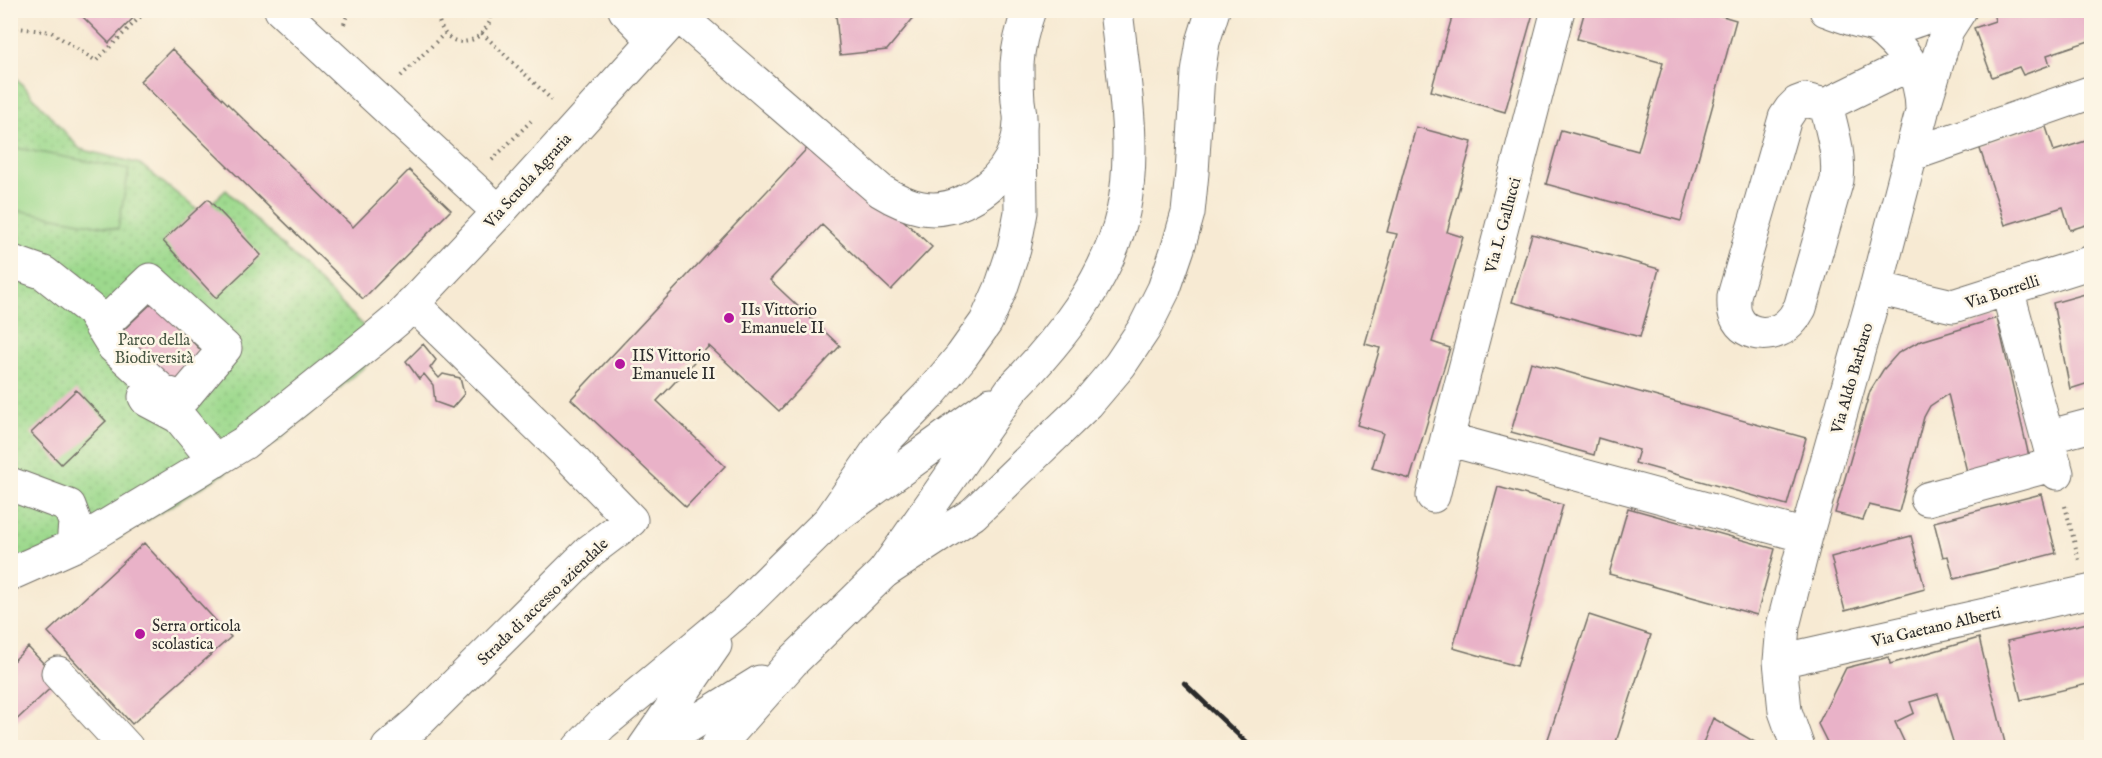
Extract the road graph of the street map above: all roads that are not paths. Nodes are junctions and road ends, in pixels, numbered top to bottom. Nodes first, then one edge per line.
1 (281, 10) edge
2 (625, 10) edge
3 (1029, 10) edge
4 (1116, 10) edge
5 (1213, 10) edge
6 (1558, 10) edge
7 (1826, 10) edge
8 (1944, 10) edge
9 (1960, 10) edge
10 (680, 13) edge
11 (1874, 25) junction
12 (654, 40) junction
13 (1910, 64) junction
14 (2091, 92) edge
15 (1826, 105) junction
16 (1922, 112) junction
17 (1020, 124) junction
18 (1910, 155) junction
19 (499, 212) junction
20 (10, 261) edge
21 (2091, 262) edge
22 (1876, 288) junction
23 (2007, 289) junction
24 (405, 310) junction
25 (1023, 378) junction
26 (2091, 425) edge
27 (1447, 440) junction
28 (2053, 458) junction
29 (215, 461) junction
30 (10, 484) edge
31 (1432, 496) dead end
32 (1927, 499) dead end
33 (830, 520) junction
34 (1806, 536) junction
35 (73, 546) junction
36 (884, 572) junction
37 (10, 574) edge
38 (2089, 591) edge
39 (738, 611) junction
40 (792, 662) junction
41 (1780, 662) junction
42 (58, 673) dead end
43 (127, 747) edge
44 (388, 747) edge
45 (579, 747) edge
46 (644, 747) edge
47 (653, 747) edge
48 (716, 747) edge
49 (1798, 747) edge

1 - 19 main road
2 - 12 main road
3 - 17 main road
4 - 25 main road
5 - 36 main road
6 - 27 main road, Via L. Gallucci
7 - 11 main road
8 - 11 main road
9 - 16 main road
10 - 12 main road, Via Scuola Agraria
10 - 17 main road
11 - 13 main road, Via Aldo Barbaro
12 - 19 main road, Via Scuola Agraria
13 - 15 main road
13 - 16 main road, Via Aldo Barbaro
14 - 18 main road
15 - 15 main road
16 - 18 main road, Via Aldo Barbaro
17 - 33 main road
18 - 22 main road, Via Aldo Barbaro
19 - 24 main road, Via Scuola Agraria
20 - 29 main road
21 - 23 main road, Via Borrelli
22 - 23 main road, Via Borrelli
22 - 34 main road, Via Aldo Barbaro
23 - 28 main road
24 - 29 main road, Via Scuola Agraria
24 - 44 main road, Strada di accesso aziendale
25 - 33 main road
25 - 36 main road
26 - 28 main road
27 - 31 main road, Via L. Gallucci
27 - 34 main road
28 - 32 main road
29 - 35 main road, Via Scuola Agraria
30 - 35 main road
33 - 39 main road
34 - 41 main road, Via Aldo Barbaro
35 - 37 main road, Via Scuola Agraria
36 - 40 main road
38 - 41 main road, Via Gaetano Alberti
39 - 45 main road
39 - 46 main road
40 - 47 main road
40 - 48 main road
41 - 49 main road, Via Aldo Barbaro
42 - 43 main road

